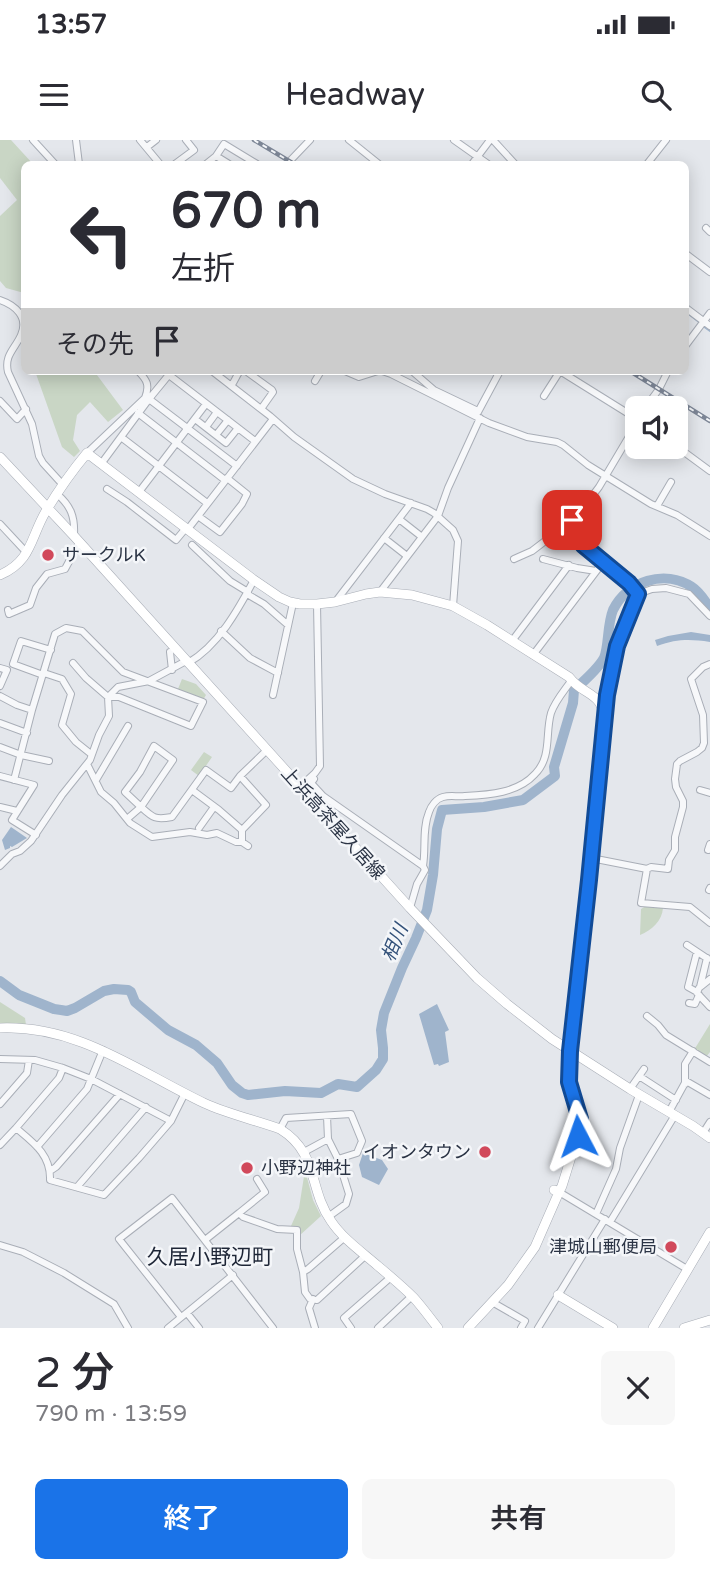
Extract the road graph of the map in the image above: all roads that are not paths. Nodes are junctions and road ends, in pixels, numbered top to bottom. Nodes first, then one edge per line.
1 (33, 140) edge
2 (76, 140) edge
3 (140, 140) edge
4 (156, 140) edge
5 (186, 140) edge
6 (349, 140) edge
7 (454, 140) edge
8 (491, 140) edge
9 (666, 140) edge
10 (307, 141) edge
11 (225, 142) edge
12 (147, 147) junction
13 (215, 156) junction
14 (479, 156) junction
15 (52, 161) edge
16 (79, 161) edge
17 (158, 161) edge
18 (179, 161) edge
19 (209, 161) edge
20 (224, 161) edge
21 (253, 161) edge
22 (290, 161) edge
23 (375, 161) edge
24 (475, 161) edge
25 (485, 161) edge
26 (512, 161) edge
27 (649, 161) edge
28 (689, 256) edge
29 (710, 272) edge
30 (0, 300) edge
31 (689, 311) edge
32 (710, 313) edge
33 (21, 315) edge
34 (704, 324) edge
35 (21, 334) edge
36 (689, 342) edge
37 (141, 375) edge
38 (169, 375) edge
39 (173, 375) edge
40 (217, 375) edge
41 (237, 375) edge
42 (251, 375) edge
43 (319, 375) edge
44 (393, 375) edge
45 (417, 375) edge
46 (498, 375) edge
47 (557, 375) edge
48 (566, 375) edge
49 (666, 375) edge
50 (315, 382) dead end
51 (231, 386) junction
52 (544, 396) dead end
53 (654, 396) edge
54 (147, 398) junction
55 (0, 401) edge
56 (206, 404) junction
57 (26, 409) junction
58 (261, 409) junction
59 (218, 412) junction
60 (138, 413) junction
61 (625, 413) edge
62 (478, 415) junction
63 (195, 419) junction
64 (273, 419) junction
65 (228, 420) junction
66 (206, 427) junction
67 (188, 428) junction
68 (238, 428) junction
69 (216, 435) junction
70 (121, 437) junction
71 (177, 442) junction
72 (256, 442) junction
73 (625, 442) edge
74 (87, 453) junction
75 (688, 455) edge
76 (0, 457) edge
77 (101, 464) junction
78 (159, 466) junction
79 (237, 466) junction
80 (710, 471) edge
81 (606, 475) junction
82 (226, 479) junction
83 (671, 482) dead end
84 (63, 485) junction
85 (107, 489) dead end
86 (136, 490) junction
87 (57, 494) junction
88 (124, 500) junction
89 (207, 503) junction
90 (411, 503) junction
91 (657, 506) junction
92 (48, 508) junction
93 (198, 516) junction
94 (438, 516) junction
95 (399, 519) junction
96 (572, 520) junction
97 (0, 524) edge
98 (187, 529) junction
99 (710, 536) edge
100 (422, 537) junction
101 (384, 538) junction
102 (76, 540) junction
103 (192, 545) dead end
104 (27, 553) junction
105 (407, 556) junction
106 (514, 559) dead end
107 (543, 559) dead end
108 (604, 561) junction
109 (569, 565) junction
110 (596, 571) junction
111 (0, 575) edge
112 (254, 580) junction
113 (380, 592) junction
114 (247, 593) junction
115 (638, 594) junction
116 (335, 602) junction
117 (293, 603) junction
118 (317, 604) junction
119 (453, 606) junction
120 (8, 610) dead end
121 (710, 617) edge
122 (288, 625) junction
123 (221, 631) junction
124 (512, 641) junction
125 (51, 650) junction
126 (170, 652) dead end
127 (533, 655) junction
128 (187, 662) junction
129 (73, 663) dead end
130 (710, 664) edge
131 (0, 668) edge
132 (172, 670) junction
133 (278, 673) junction
134 (43, 674) junction
135 (149, 681) junction
136 (572, 682) junction
137 (0, 686) edge
138 (273, 695) dead end
139 (0, 696) edge
140 (108, 697) junction
141 (32, 710) junction
142 (605, 716) junction
143 (0, 723) edge
144 (128, 726) dead end
145 (27, 733) junction
146 (0, 747) edge
147 (267, 750) junction
148 (91, 754) junction
149 (21, 755) junction
150 (49, 761) dead end
151 (88, 764) junction
152 (320, 766) junction
153 (0, 776) edge
154 (240, 776) junction
155 (14, 780) junction
156 (96, 780) junction
157 (301, 786) junction
158 (192, 790) junction
159 (700, 790) dead end
160 (710, 793) edge
161 (0, 807) edge
162 (141, 807) junction
163 (214, 807) junction
164 (17, 811) junction
165 (127, 819) junction
166 (199, 828) dead end
167 (242, 830) junction
168 (36, 835) junction
169 (592, 858) junction
170 (0, 866) edge
171 (424, 866) junction
172 (646, 869) junction
173 (413, 911) junction
174 (710, 923) edge
175 (687, 945) dead end
176 (697, 952) junction
177 (709, 959) edge
178 (710, 979) edge
179 (698, 992) junction
180 (689, 1003) dead end
181 (710, 1007) edge
182 (647, 1016) dead end
183 (0, 1028) edge
184 (103, 1050) junction
185 (570, 1051) junction
186 (692, 1051) junction
187 (0, 1059) edge
188 (709, 1059) edge
189 (29, 1060) junction
190 (63, 1068) junction
191 (644, 1069) dead end
192 (639, 1076) junction
193 (91, 1079) junction
194 (685, 1084) junction
195 (630, 1089) junction
196 (185, 1093) junction
197 (120, 1094) junction
198 (639, 1095) junction
199 (710, 1095) edge
200 (676, 1100) junction
201 (0, 1104) edge
202 (146, 1107) junction
203 (672, 1113) junction
204 (327, 1116) junction
205 (171, 1121) junction
206 (710, 1122) edge
207 (16, 1128) junction
208 (280, 1129) junction
209 (707, 1136) edge
210 (328, 1139) junction
211 (0, 1145) edge
212 (37, 1147) junction
213 (304, 1152) junction
214 (338, 1159) junction
215 (50, 1171) junction
216 (257, 1179) dead end
217 (76, 1188) junction
218 (556, 1191) junction
219 (239, 1213) junction
220 (596, 1214) junction
221 (328, 1217) junction
222 (607, 1220) junction
223 (710, 1233) edge
224 (345, 1237) junction
225 (205, 1240) junction
226 (0, 1245) edge
227 (366, 1255) junction
228 (687, 1269) junction
229 (303, 1272) junction
230 (233, 1275) junction
231 (391, 1277) junction
232 (558, 1295) junction
233 (412, 1296) junction
234 (313, 1299) junction
235 (492, 1302) junction
236 (184, 1315) junction
237 (710, 1320) edge
238 (473, 1327) edge
239 (128, 1328) edge
240 (168, 1328) edge
241 (199, 1328) edge
242 (273, 1328) edge
243 (315, 1328) edge
244 (351, 1328) edge
245 (378, 1328) edge
246 (438, 1328) edge
247 (521, 1328) edge
248 (538, 1328) edge
249 (613, 1328) edge
250 (653, 1328) edge
251 (684, 1328) edge

1 - 15 street
2 - 16 street
3 - 12 street
4 - 12 street
5 - 18 street
6 - 23 street
7 - 14 street
8 - 14 street
8 - 26 street
9 - 27 street
10 - 22 street
11 - 13 street
11 - 21 street
12 - 17 street
13 - 19 street
13 - 20 street
14 - 24 street
14 - 25 street
28 - 29 street
30 - 33 street
31 - 34 street
32 - 34 street
34 - 36 street
35 - 57 street
37 - 54 street
38 - 54 street
39 - 56 street
40 - 51 street
41 - 51 street
42 - 58 street
43 - 50 street
44 - 62 street
45 - 62 street
46 - 62 street
47 - 52 street
48 - 61 street
49 - 53 street
51 - 58 street
54 - 60 street
54 - 67 street
54 - 74 street
55 - 57 street
56 - 59 street
56 - 63 street
57 - 84 street
58 - 64 street
59 - 65 street
59 - 66 street
60 - 70 street
60 - 71 street
62 - 81 street
62 - 94 street
63 - 66 street
63 - 67 street
64 - 72 street
64 - 90 street
65 - 68 street
65 - 69 street
66 - 69 street
67 - 71 street
67 - 79 street
68 - 69 street
68 - 72 street
70 - 77 street
70 - 78 street
71 - 78 street
71 - 82 street
72 - 79 street
73 - 81 street
74 - 77 street
74 - 84 street
75 - 80 street
76 - 92 street, 上浜高茶屋久居線
77 - 86 street
78 - 86 street
78 - 89 street
79 - 82 street
81 - 91 street
81 - 96 street
82 - 89 street
82 - 93 street
83 - 91 street
84 - 87 street
85 - 88 street
86 - 88 street
86 - 98 street
87 - 92 street
87 - 102 street
88 - 98 street
89 - 93 street
90 - 94 street
90 - 95 street
91 - 99 street
92 - 102 street, 上浜高茶屋久居線
92 - 104 street
93 - 98 street
94 - 100 street
94 - 119 street
95 - 100 street
95 - 101 street
96 - 106 street
96 - 108 street
97 - 104 street
98 - 112 street
100 - 105 street
101 - 105 street
101 - 116 street
102 - 120 street
102 - 128 street, 上浜高茶屋久居線
103 - 114 street
104 - 111 street
105 - 113 street
107 - 109 street
108 - 110 street
108 - 115 street
109 - 110 street
109 - 124 street
110 - 127 street
112 - 114 street
112 - 117 street
113 - 116 street
113 - 119 street
114 - 122 street
114 - 123 street
115 - 121 street
115 - 142 street
116 - 118 street
117 - 118 street
117 - 122 street
118 - 152 street
119 - 124 street
122 - 133 street
123 - 128 street
123 - 133 street
124 - 127 street
125 - 134 street
125 - 134 street
125 - 135 street
126 - 132 street
127 - 136 street
128 - 132 street
128 - 147 street, 上浜高茶屋久居線
129 - 140 street
130 - 172 street
131 - 137 street
132 - 135 street
133 - 138 street
134 - 141 street
134 - 148 street
135 - 140 street
135 - 140 street
136 - 142 street
136 - 171 street
139 - 141 street
140 - 148 street
141 - 145 street
142 - 169 street
143 - 145 street
144 - 156 street
145 - 149 street
146 - 149 street
147 - 154 street
147 - 157 street, 上浜高茶屋久居線
148 - 151 street
149 - 150 street
149 - 155 street
151 - 156 street
151 - 168 street
152 - 157 street
152 - 171 street
153 - 155 street
154 - 158 street
154 - 167 street
155 - 164 street
156 - 165 street
157 - 173 street, 上浜高茶屋久居線
158 - 162 street
158 - 163 street
159 - 160 street
161 - 164 street
162 - 162 street
162 - 165 street
163 - 166 street
163 - 167 street
164 - 168 street
165 - 167 street
168 - 170 street
169 - 172 street
169 - 185 street
171 - 173 street
172 - 174 street
173 - 185 street, 上浜高茶屋久居線
175 - 176 street
176 - 177 street
176 - 179 street
177 - 179 street
178 - 179 street
179 - 180 street
179 - 181 street
182 - 186 street
183 - 184 street
184 - 193 street
184 - 196 street
185 - 195 street, 上浜高茶屋久居線
185 - 218 street
186 - 188 street
186 - 194 street
187 - 189 street
189 - 190 street
189 - 201 street
190 - 193 street
190 - 207 street
191 - 192 street
192 - 195 street
192 - 200 street
193 - 197 street
193 - 212 street
194 - 199 street
194 - 200 street
195 - 198 street, 上浜高茶屋久居線
196 - 205 street
196 - 208 street
197 - 202 street
197 - 215 street
198 - 203 street, 上浜高茶屋久居線
198 - 220 street
200 - 203 street
202 - 205 street
202 - 217 street
203 - 209 street, 上浜高茶屋久居線
203 - 222 street
204 - 208 street
204 - 210 street
204 - 214 street
205 - 217 street
206 - 209 street
207 - 211 street
207 - 212 street
208 - 213 street
210 - 213 street
210 - 214 street
212 - 215 street
213 - 221 street
214 - 221 street
215 - 217 street
216 - 219 street
218 - 220 street
218 - 235 street
219 - 225 street
219 - 229 street
220 - 222 street
221 - 224 street
222 - 228 street
222 - 232 street
223 - 228 street
224 - 227 street
224 - 229 street
225 - 230 street
225 - 236 street
226 - 239 street
227 - 231 street
227 - 234 street
228 - 250 street
229 - 234 street
230 - 236 street
230 - 242 street
231 - 233 street
231 - 244 street
232 - 248 street
232 - 249 street
233 - 245 street
233 - 246 street
234 - 243 street
235 - 238 street
235 - 247 street
236 - 240 street
236 - 241 street
237 - 251 street

